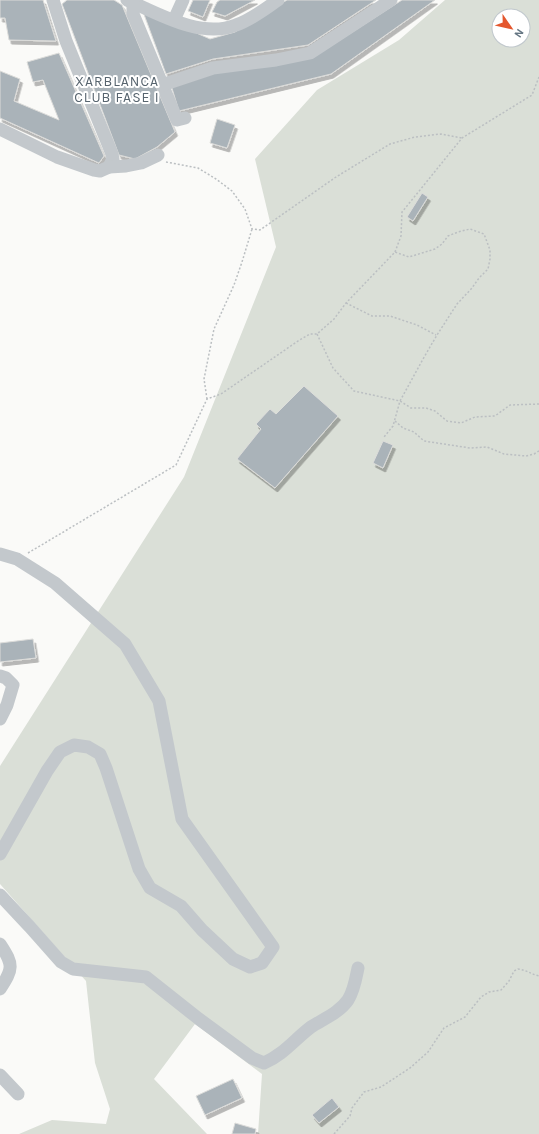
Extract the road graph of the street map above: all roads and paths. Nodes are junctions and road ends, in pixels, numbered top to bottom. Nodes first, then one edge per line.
1 (53, 0) edge
2 (182, 0) edge
3 (278, 0) edge
4 (391, 0) edge
5 (130, 1) edge
6 (174, 20) junction
7 (539, 77) edge
8 (162, 84) junction
9 (185, 118) dead end
10 (0, 129) edge
11 (0, 138) edge
12 (462, 138) junction
13 (57, 157) junction
14 (154, 157) joint
15 (109, 167) junction
16 (252, 229) junction
17 (395, 252) junction
18 (346, 302) junction
19 (317, 334) junction
20 (437, 335) junction
21 (206, 399) junction
22 (400, 401) junction
23 (539, 404) edge
24 (395, 421) junction
25 (384, 437) dead end
26 (539, 451) edge
27 (0, 554) edge
28 (18, 559) junction
29 (0, 676) edge
30 (0, 719) edge
31 (0, 854) edge
32 (0, 896) edge
33 (0, 944) edge
34 (358, 968) dead end
35 (539, 976) edge
36 (0, 989) edge
37 (0, 1075) edge
38 (18, 1094) dead end
39 (334, 1134) edge

1 - 15 street
2 - 6 street
3 - 6 street
4 - 8 street
5 - 6 street
5 - 8 street
7 - 12 path
8 - 9 street
10 - 13 street
11 - 13 street
12 - 16 path
12 - 17 path
13 - 15 street
14 - 15 street
14 - 16 path
16 - 21 path
17 - 18 path
17 - 20 path
18 - 19 path
18 - 20 path
19 - 21 path
19 - 22 path
20 - 22 path
21 - 28 path
22 - 23 path
22 - 24 path
24 - 25 path
24 - 26 path
27 - 28 street
28 - 31 street
29 - 30 street
32 - 34 street
33 - 36 street
35 - 39 path
37 - 38 street

